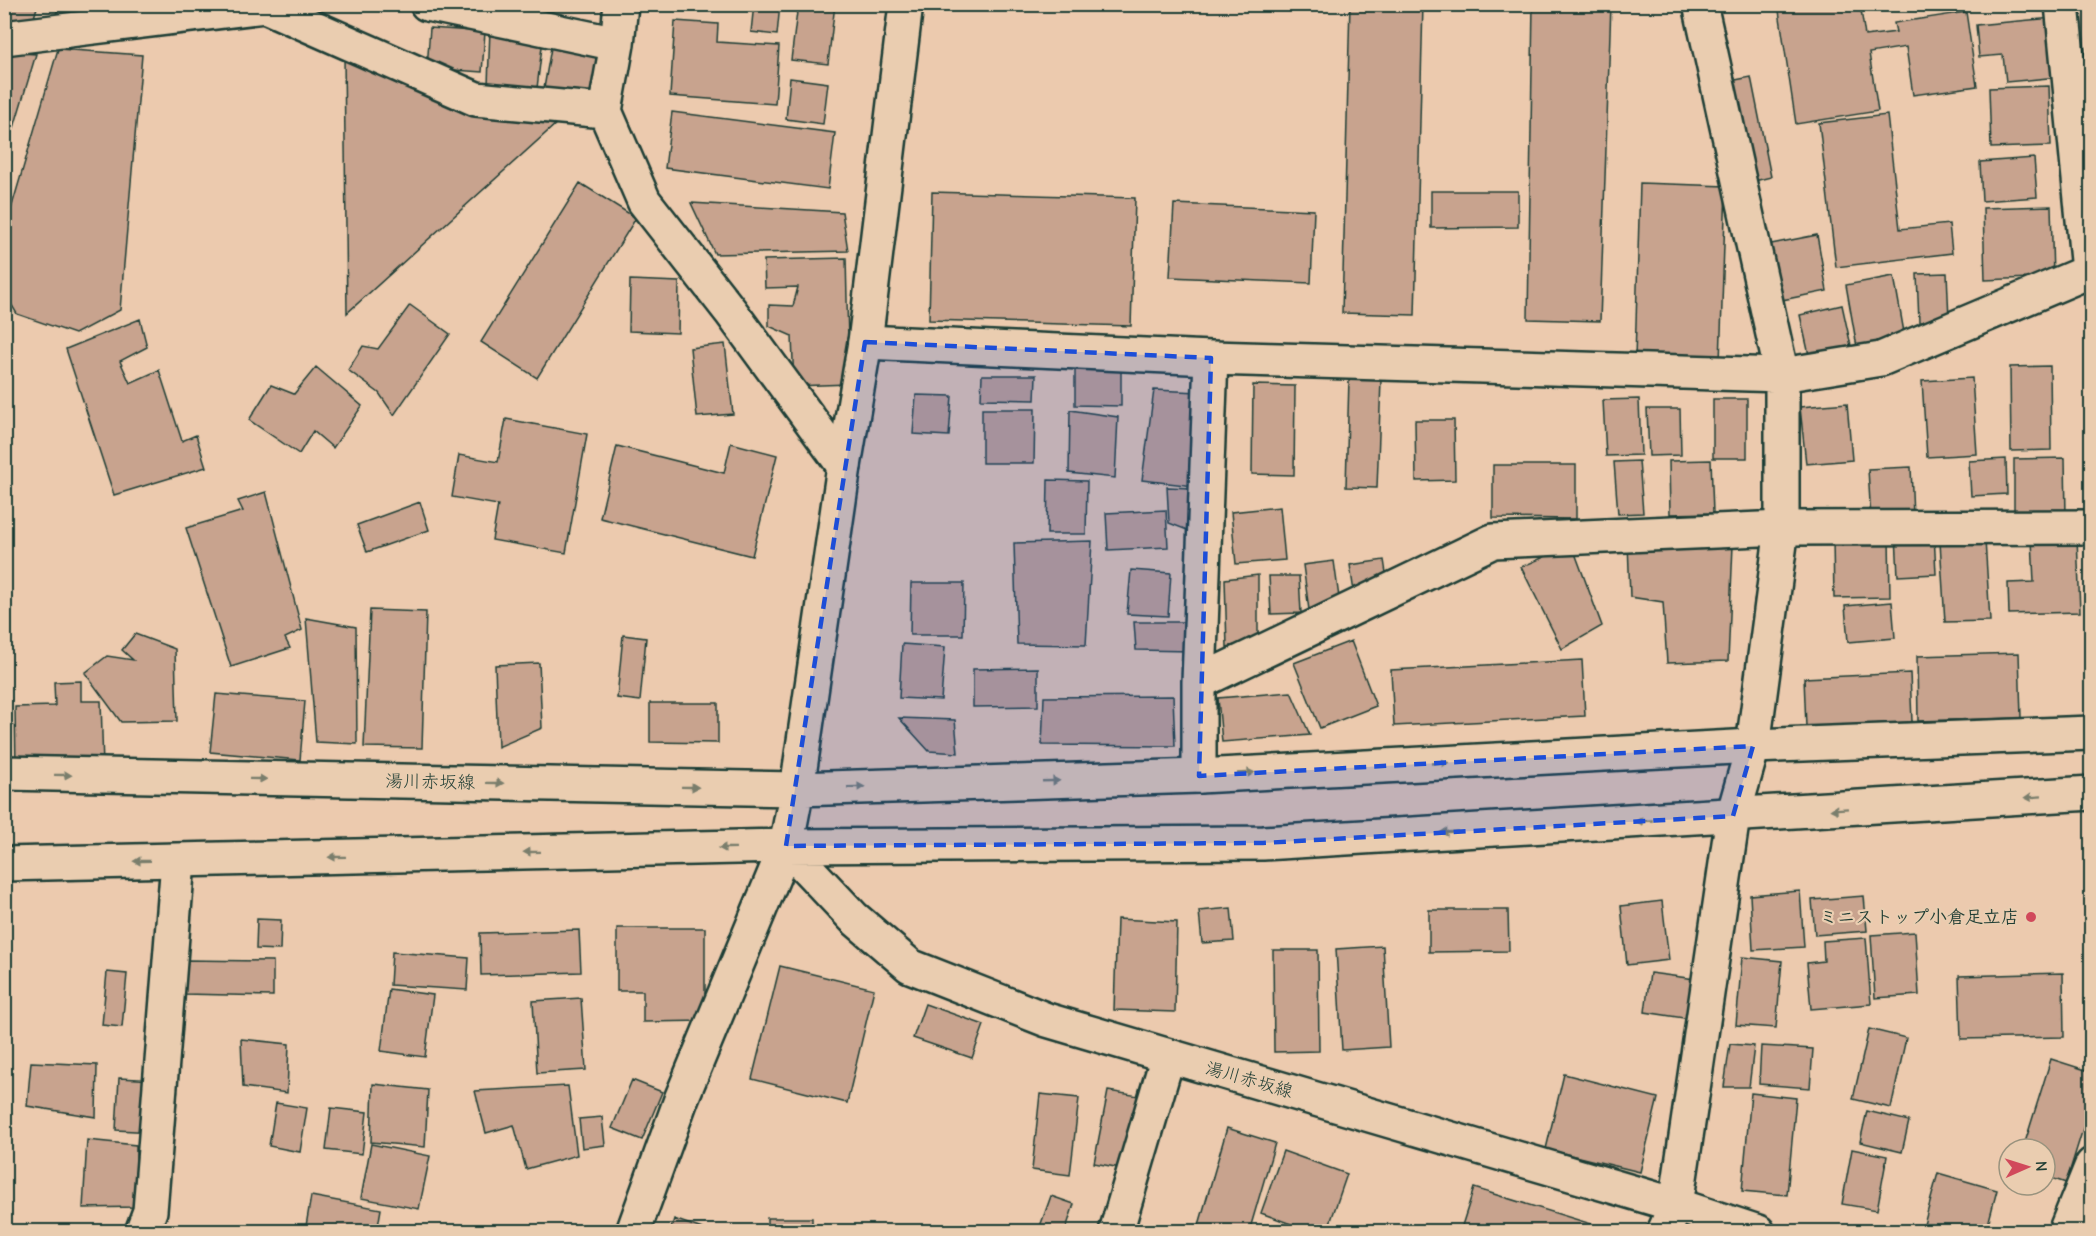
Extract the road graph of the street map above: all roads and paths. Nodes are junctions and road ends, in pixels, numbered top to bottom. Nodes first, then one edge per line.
1 (621, 4) edge
2 (906, 4) edge
3 (1700, 4) edge
4 (2062, 4) edge
5 (444, 6) edge
6 (4, 38) edge
7 (617, 44) junction
8 (605, 111) junction
9 (2090, 270) edge
10 (866, 342) junction
11 (1211, 358) junction
12 (1782, 375) junction
13 (844, 466) junction
14 (2091, 527) edge
15 (1782, 528) junction
16 (1199, 682) junction
17 (2091, 733) edge
18 (1753, 746) junction
19 (4, 773) edge
20 (1199, 776) junction
21 (798, 789) junction
22 (2091, 793) edge
23 (1732, 816) junction
24 (786, 846) junction
25 (178, 861) junction
26 (4, 864) edge
27 (1168, 1056) junction
28 (2091, 1164) edge
29 (1670, 1218) edge
30 (142, 1232) edge
31 (633, 1232) edge
32 (1116, 1232) edge
33 (1758, 1232) edge
34 (2065, 1232) edge

1 - 7 street
2 - 10 street
3 - 12 street
4 - 9 street
5 - 7 street
6 - 8 street
7 - 8 street
8 - 13 street
9 - 12 street
10 - 11 street
10 - 13 street
11 - 12 street
11 - 16 street
12 - 15 street
13 - 21 street
14 - 15 street
15 - 16 street
15 - 18 street
16 - 20 street
17 - 18 street, 湯川赤坂線
20 -> 18 street, 湯川赤坂線
18 - 23 street
19 -> 21 street, 湯川赤坂線
21 -> 20 street, 湯川赤坂線
21 - 24 street
22 -> 23 street
23 -> 24 street
23 - 29 street
24 -> 25 street
24 - 27 street, 湯川赤坂線
24 - 31 street
25 -> 26 street
25 - 30 street
27 - 29 street, 湯川赤坂線
27 - 32 street
28 - 34 street
29 - 33 street, 湯川赤坂線

